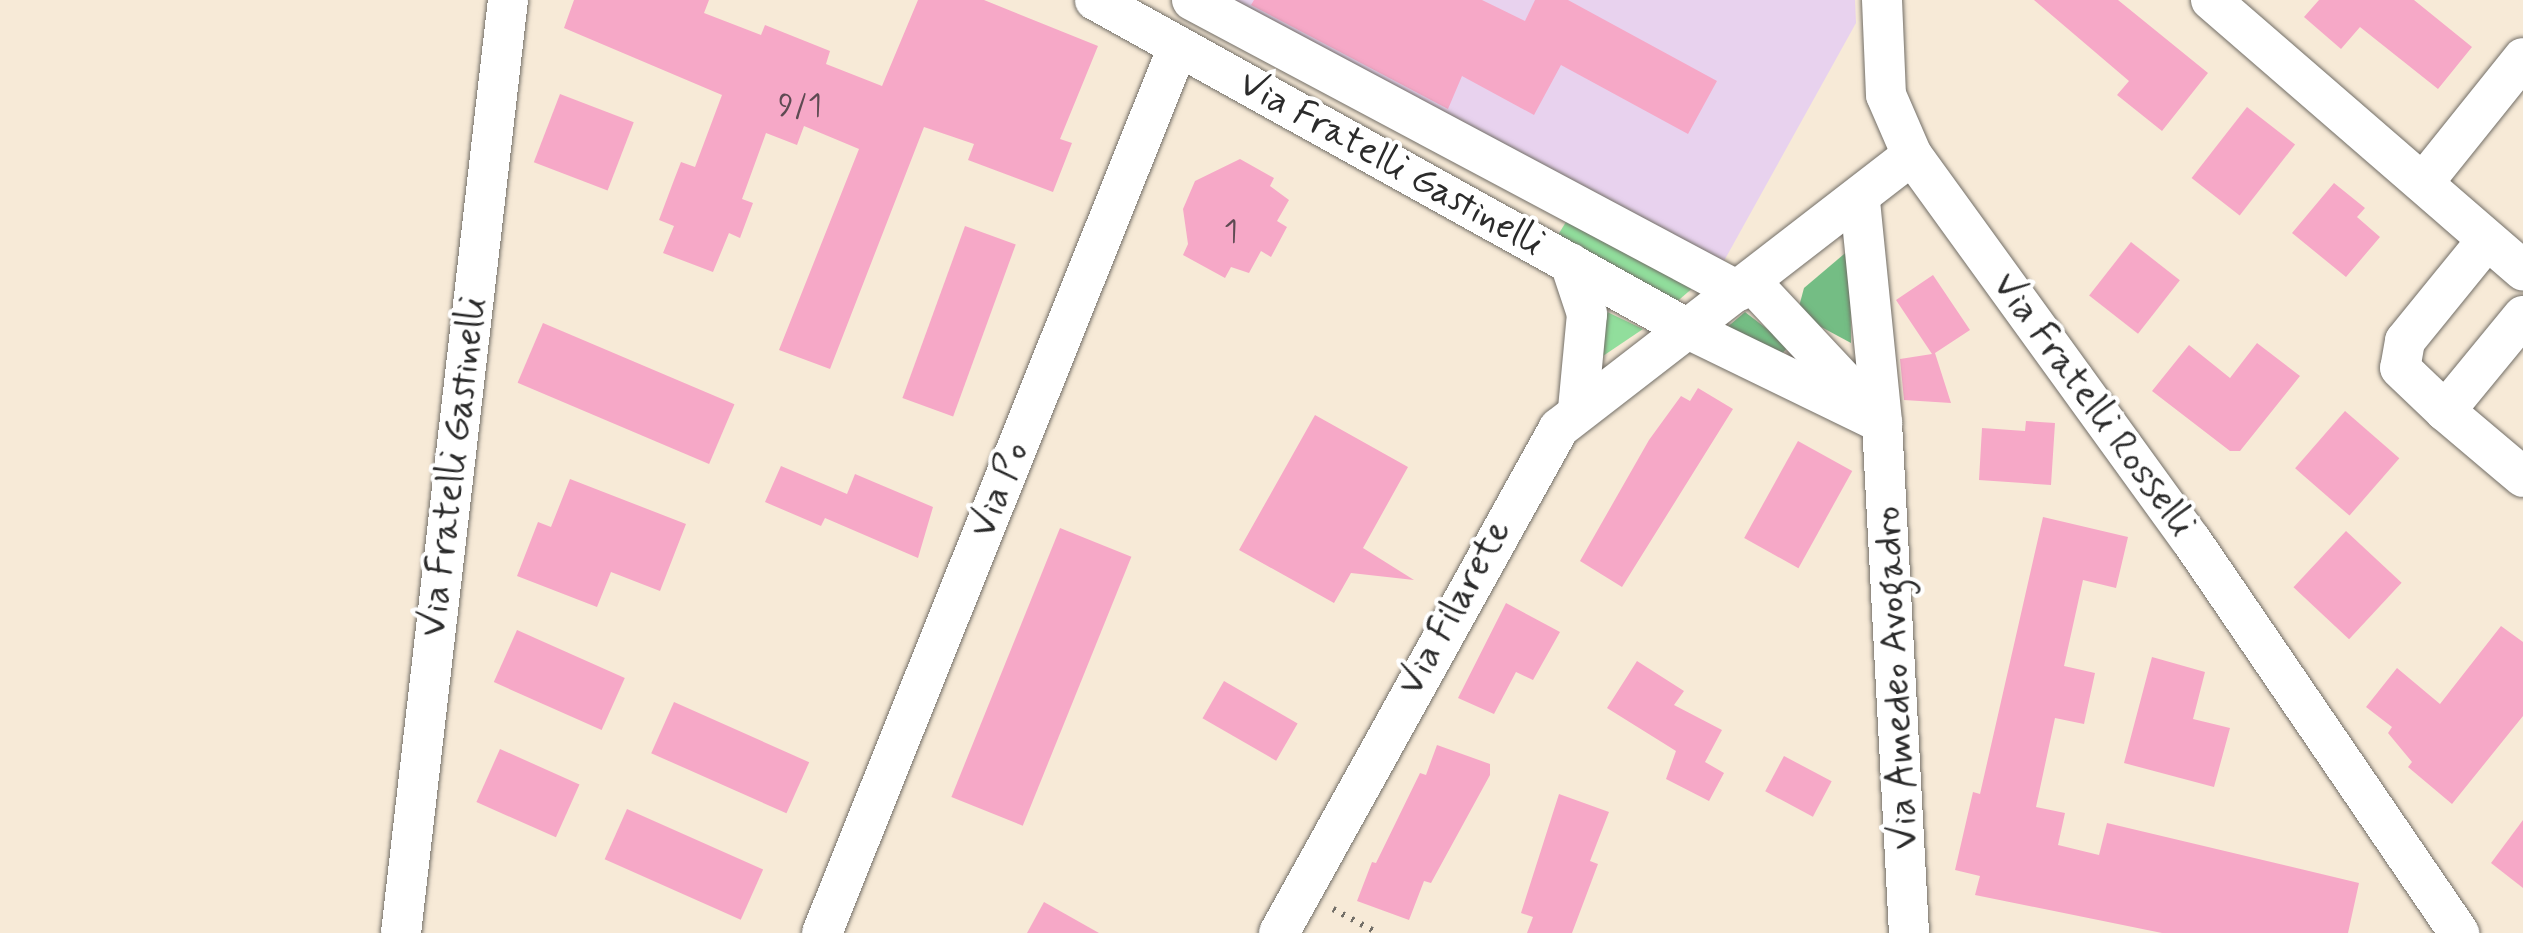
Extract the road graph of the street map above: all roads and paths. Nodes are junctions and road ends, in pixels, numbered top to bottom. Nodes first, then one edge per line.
1 (508, 0) edge
2 (1096, 0) edge
3 (1192, 0) edge
4 (1882, 0) edge
5 (2210, 0) edge
6 (1178, 47) junction
7 (2523, 58) edge
8 (1912, 155) junction
9 (2423, 183) junction
10 (1860, 201) junction
11 (2487, 240) junction
12 (1570, 263) junction
13 (2523, 270) edge
14 (1744, 286) junction
15 (2523, 316) edge
16 (1686, 328) junction
17 (1578, 410) junction
18 (2445, 410) junction
19 (1882, 423) junction
20 (2523, 477) edge
21 (1301, 892) junction
22 (401, 933) edge
23 (822, 933) edge
24 (1279, 933) edge
25 (1378, 933) edge
26 (1909, 933) edge
27 (2459, 933) edge

1 - 22 street, Via Fratelli Gastinelli
2 - 6 street, Via Fratelli Gastinelli
3 - 14 street
4 - 8 street, Via Fratelli Rosselli
5 - 9 street
6 - 12 street, Via Fratelli Gastinelli
6 - 23 street, Via Po
7 - 9 street
8 - 10 street
8 - 27 street, Via Fratelli Rosselli
9 - 11 street
10 - 14 street
10 - 19 street, Via Amedeo Avogadro
11 - 13 street
11 - 18 street
12 - 16 street, Via Fratelli Gastinelli
12 - 17 street
14 - 16 street
14 - 19 street
15 - 18 street
16 - 17 street, Via Filarete
16 - 19 street, Via Fratelli Gastinelli
17 - 21 street, Via Filarete
18 - 20 street
19 - 26 street, Via Amedeo Avogadro
21 - 24 street, Via Filarete
21 - 25 path

